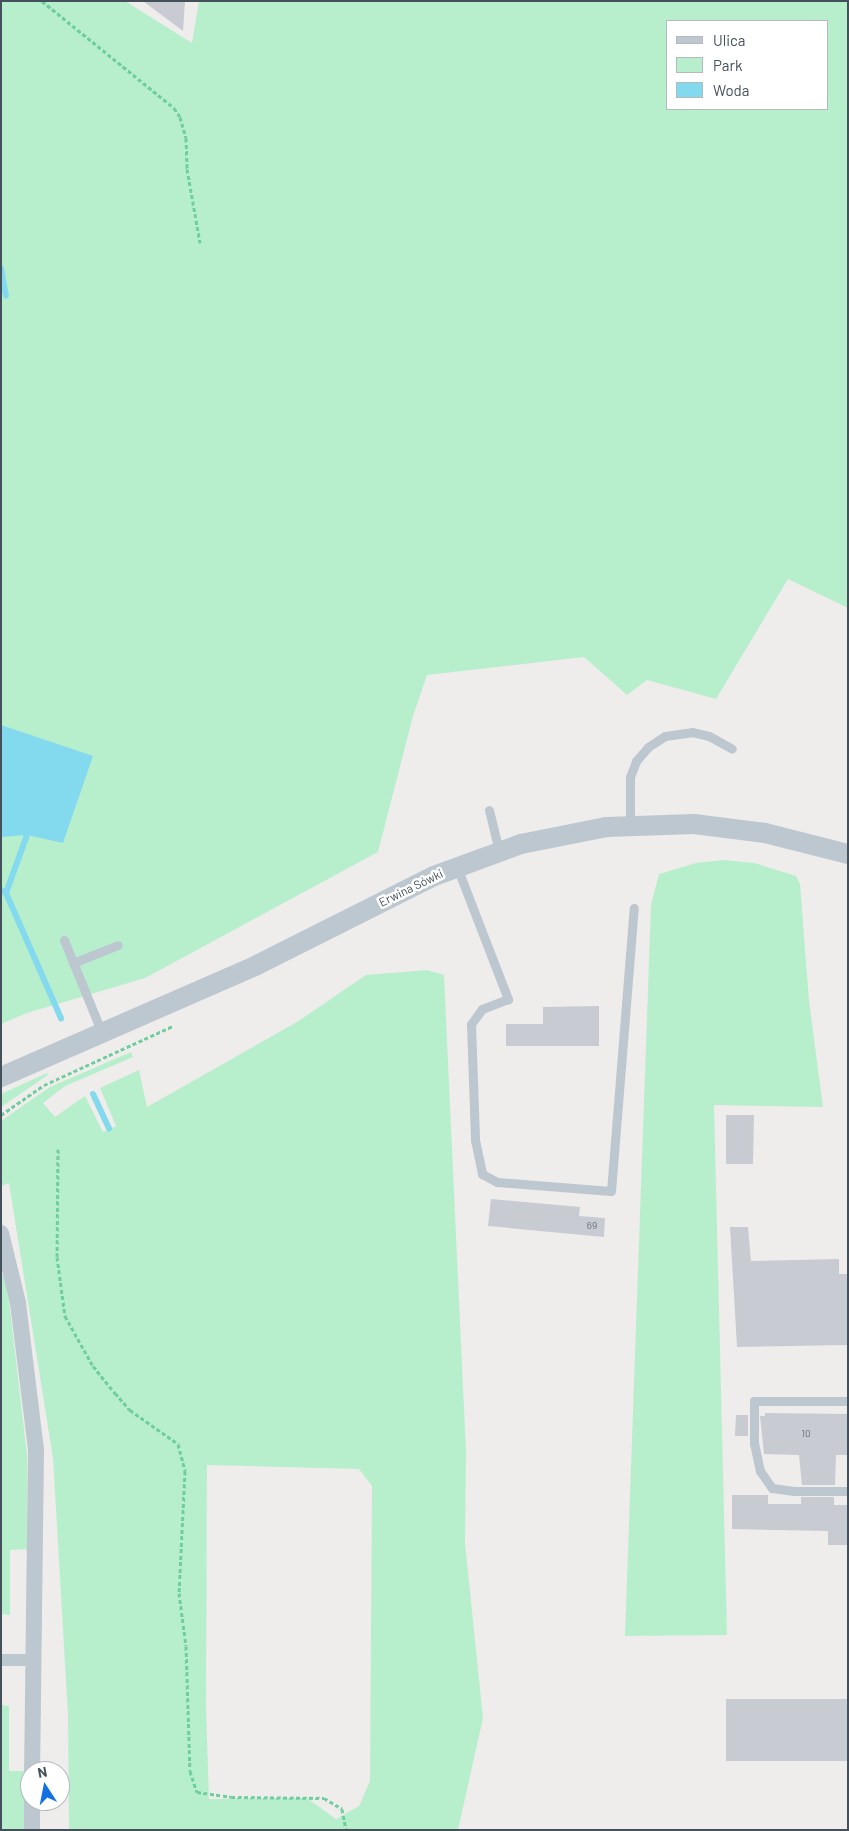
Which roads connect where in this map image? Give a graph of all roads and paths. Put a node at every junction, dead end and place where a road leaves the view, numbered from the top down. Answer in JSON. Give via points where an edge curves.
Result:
{"nodes":[{"id":1,"x":42,"y":1,"type":"edge"},
{"id":2,"x":200,"y":243,"type":"dead end"},
{"id":3,"x":732,"y":749,"type":"dead end"},
{"id":4,"x":489,"y":810,"type":"dead end"},
{"id":5,"x":630,"y":825,"type":"junction"},
{"id":6,"x":499,"y":850,"type":"junction"},
{"id":7,"x":848,"y":854,"type":"edge"},
{"id":8,"x":456,"y":866,"type":"junction"},
{"id":9,"x":634,"y":908,"type":"dead end"},
{"id":10,"x":64,"y":940,"type":"dead end"},
{"id":11,"x":118,"y":945,"type":"dead end"},
{"id":12,"x":73,"y":963,"type":"junction"},
{"id":13,"x":178,"y":1023,"type":"dead end"},
{"id":14,"x":102,"y":1034,"type":"junction"},
{"id":15,"x":1,"y":1077,"type":"edge"},
{"id":16,"x":1,"y":1115,"type":"edge"},
{"id":17,"x":58,"y":1149,"type":"dead end"},
{"id":18,"x":1,"y":1234,"type":"edge"},
{"id":19,"x":4,"y":1252,"type":"edge"},
{"id":20,"x":848,"y":1401,"type":"edge"},
{"id":21,"x":848,"y":1491,"type":"edge"},
{"id":22,"x":1,"y":1660,"type":"edge"},
{"id":23,"x":33,"y":1660,"type":"junction"},
{"id":24,"x":32,"y":1761,"type":"edge"},
{"id":25,"x":32,"y":1811,"type":"edge"},
{"id":26,"x":32,"y":1830,"type":"edge"},
{"id":27,"x":346,"y":1830,"type":"edge"}],
"edges":[{"from":1,"to":2,"type":"path","via":[[174,108],[180,117],[186,138],[187,169]]},
{"from":3,"to":5,"type":"lane","via":[[709,736],[692,732],[665,736],[648,747],[636,761],[630,777]]},
{"from":4,"to":6,"type":"lane"},
{"from":5,"to":6,"type":"street","name":"Erwina Sówki","via":[[578,831]]},
{"from":5,"to":7,"type":"street","name":"Erwina Sówki","via":[[694,824],[740,828]]},
{"from":6,"to":8,"type":"street","name":"Erwina Sówki"},
{"from":8,"to":9,"type":"lane","via":[[508,999],[482,1008],[471,1024],[476,1140],[482,1174],[497,1182],[611,1191]]},
{"from":8,"to":14,"type":"street","name":"Erwina Sówki","via":[[257,965]]},
{"from":10,"to":12,"type":"lane"},
{"from":11,"to":12,"type":"lane"},
{"from":12,"to":14,"type":"lane"},
{"from":13,"to":16,"type":"path","via":[[44,1085]]},
{"from":14,"to":15,"type":"street","name":"Erwina Sówki"},
{"from":17,"to":27,"type":"path","via":[[57,1257],[65,1316],[92,1366],[130,1410],[178,1444],[185,1471],[179,1593],[186,1646],[190,1771],[197,1792],[230,1797],[324,1798],[342,1809]]},
{"from":18,"to":19,"type":"street"},
{"from":19,"to":23,"type":"street","via":[[18,1303],[36,1450]]},
{"from":20,"to":21,"type":"lane","via":[[754,1401],[754,1443],[760,1471],[772,1488]]},
{"from":22,"to":23,"type":"street"},
{"from":23,"to":24,"type":"street"},
{"from":25,"to":26,"type":"street"}]}
